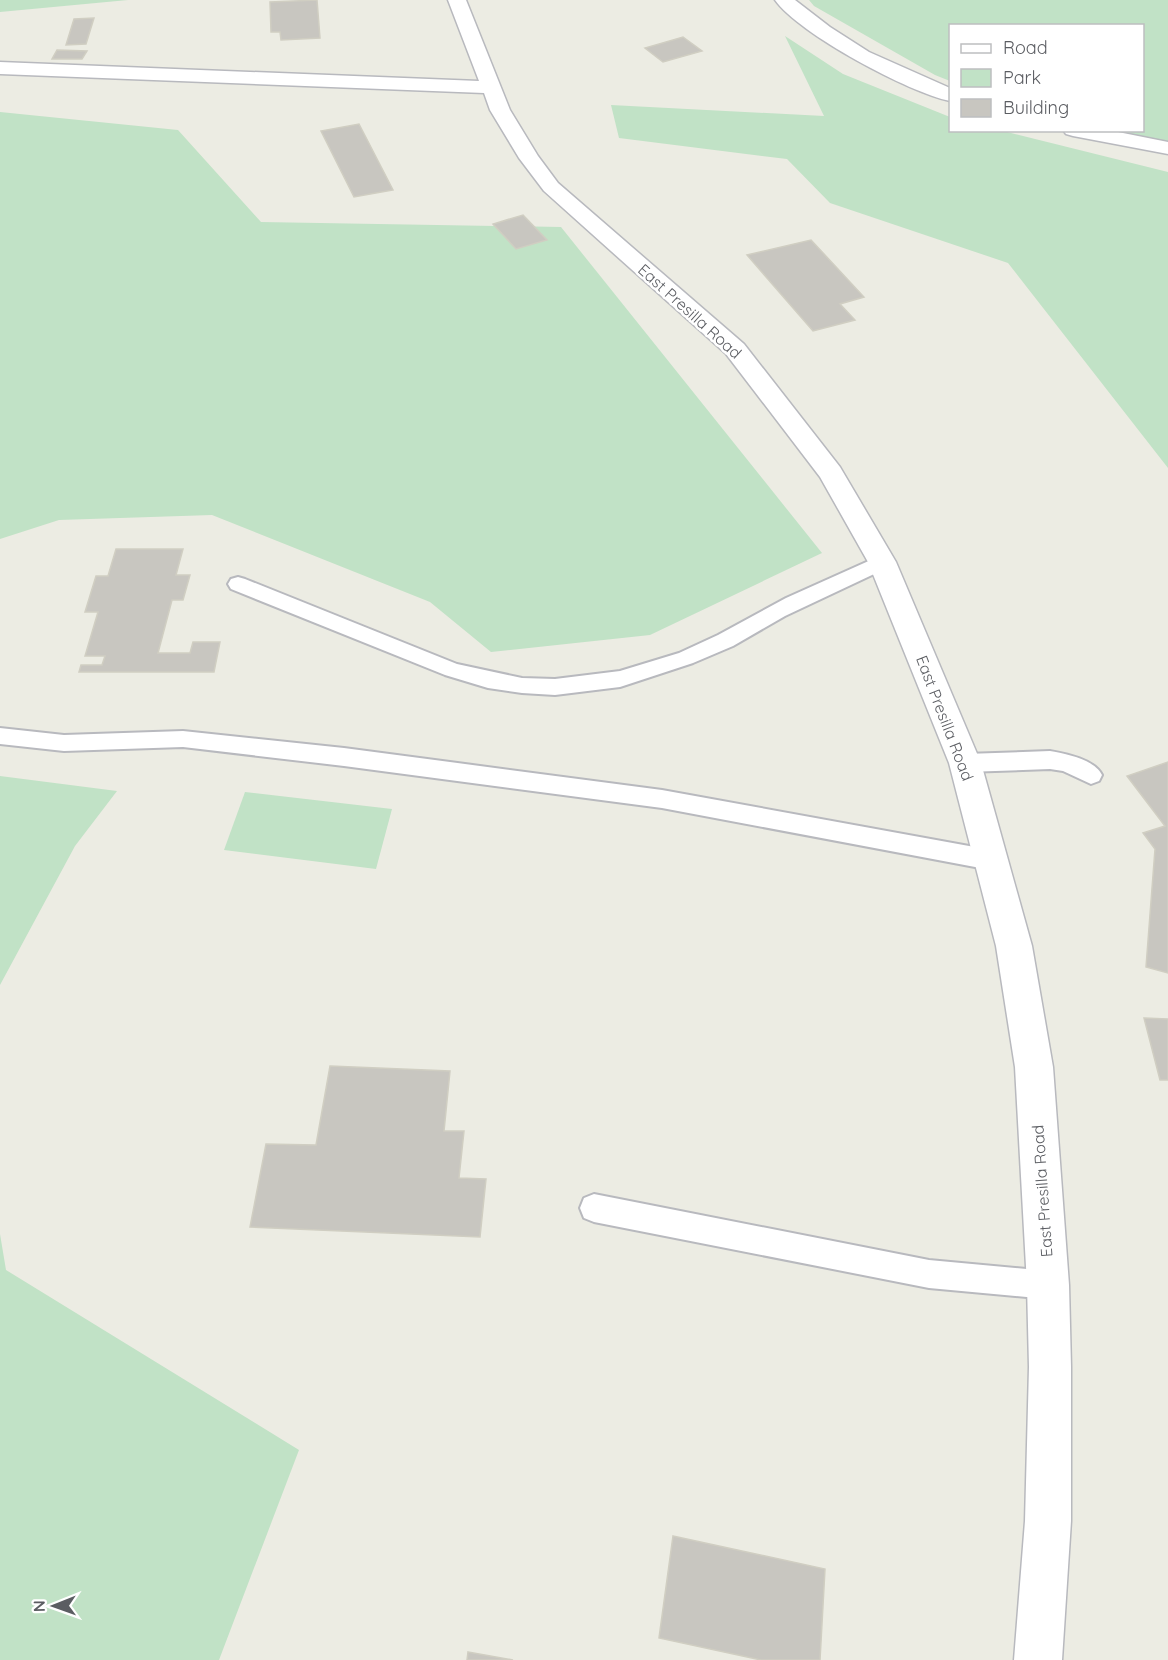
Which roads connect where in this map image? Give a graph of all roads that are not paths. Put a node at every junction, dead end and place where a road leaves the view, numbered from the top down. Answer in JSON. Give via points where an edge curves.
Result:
{"nodes":[{"id":1,"x":457,"y":0,"type":"edge"},
{"id":2,"x":784,"y":0,"type":"edge"},
{"id":3,"x":0,"y":68,"type":"edge"},
{"id":4,"x":489,"y":87,"type":"junction"},
{"id":5,"x":949,"y":94,"type":"edge"},
{"id":6,"x":1084,"y":132,"type":"edge"},
{"id":7,"x":1168,"y":148,"type":"edge"},
{"id":8,"x":882,"y":562,"type":"junction"},
{"id":9,"x":238,"y":584,"type":"dead end"},
{"id":10,"x":0,"y":736,"type":"edge"},
{"id":11,"x":965,"y":763,"type":"junction"},
{"id":12,"x":1091,"y":775,"type":"dead end"},
{"id":13,"x":991,"y":860,"type":"junction"},
{"id":14,"x":594,"y":1208,"type":"dead end"},
{"id":15,"x":1048,"y":1286,"type":"junction"},
{"id":16,"x":1038,"y":1660,"type":"edge"}],
"edges":[{"from":1,"to":4,"type":"street","name":"East Presilla Road"},
{"from":2,"to":5,"type":"street","via":[[845,47],[905,78]]},
{"from":3,"to":4,"type":"street"},
{"from":4,"to":8,"type":"street","name":"East Presilla Road","via":[[551,187],[735,349],[831,472]]},
{"from":6,"to":7,"type":"street"},
{"from":8,"to":9,"type":"lane","via":[[682,660],[601,684],[549,689],[482,680],[452,670]]},
{"from":8,"to":11,"type":"street","name":"East Presilla Road"},
{"from":10,"to":13,"type":"lane","via":[[64,743],[183,739],[345,757],[662,799]]},
{"from":11,"to":12,"type":"lane","via":[[1050,760],[1067,762]]},
{"from":11,"to":13,"type":"street","name":"East Presilla Road"},
{"from":13,"to":15,"type":"street","name":"East Presilla Road","via":[[1014,946],[1034,1067]]},
{"from":14,"to":15,"type":"lane","via":[[929,1274]]},
{"from":15,"to":16,"type":"street","name":"East Presilla Road","via":[[1048,1521]]}]}
